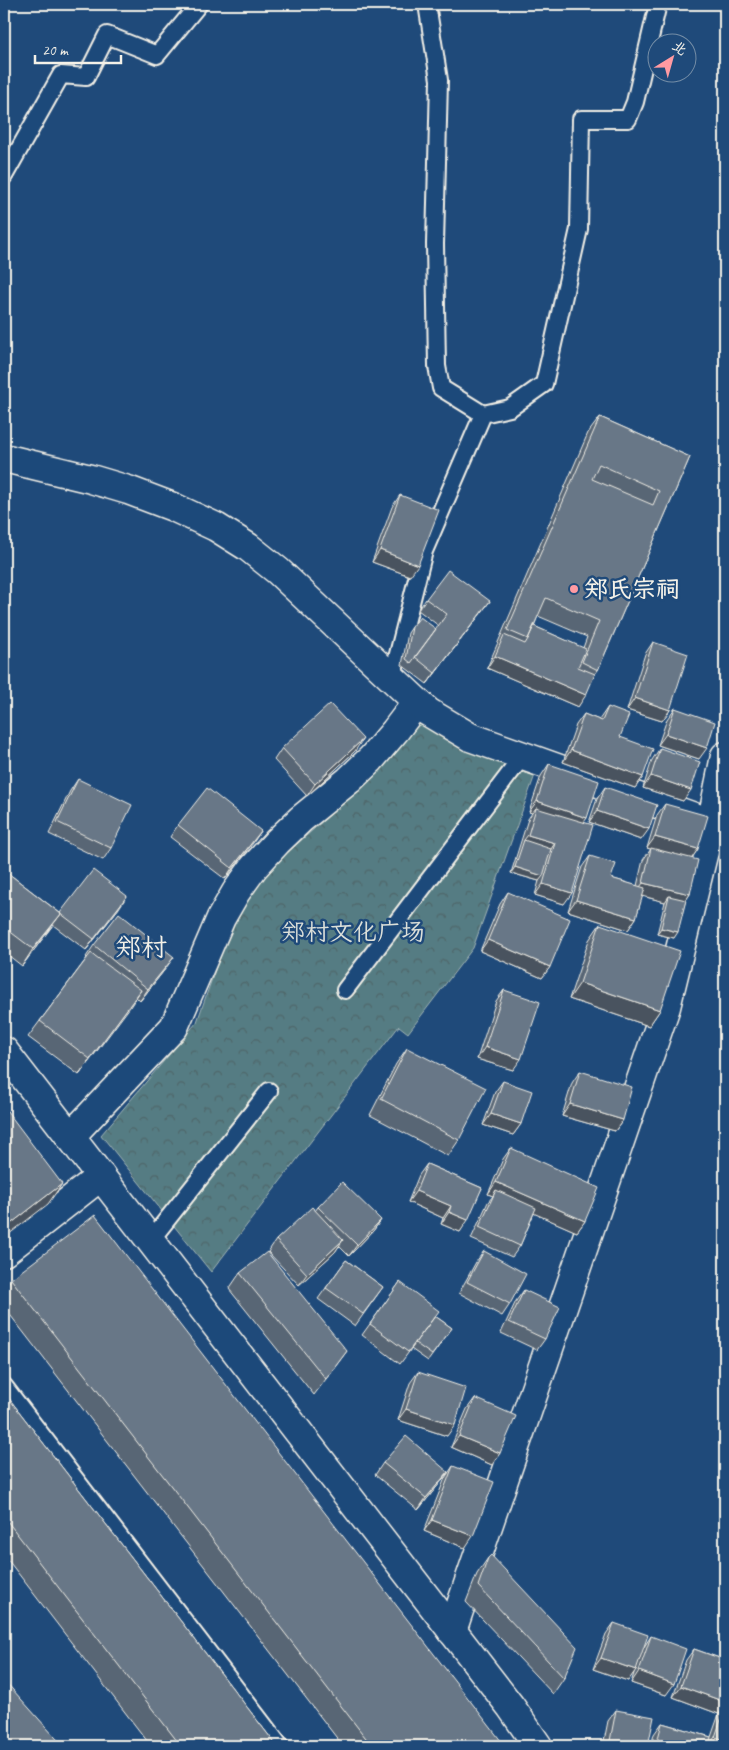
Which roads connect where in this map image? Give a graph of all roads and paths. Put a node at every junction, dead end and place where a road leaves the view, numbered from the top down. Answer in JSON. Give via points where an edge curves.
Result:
{"nodes":[{"id":1,"x":200,"y":4,"type":"edge"},
{"id":2,"x":214,"y":4,"type":"edge"},
{"id":3,"x":427,"y":4,"type":"edge"},
{"id":4,"x":658,"y":4,"type":"edge"},
{"id":5,"x":4,"y":176,"type":"edge"},
{"id":6,"x":483,"y":414,"type":"junction"},
{"id":7,"x":4,"y":458,"type":"edge"},
{"id":8,"x":392,"y":678,"type":"junction"},
{"id":9,"x":417,"y":702,"type":"junction"},
{"id":10,"x":523,"y":756,"type":"junction"},
{"id":11,"x":725,"y":756,"type":"edge"},
{"id":12,"x":718,"y":825,"type":"edge"},
{"id":13,"x":345,"y":990,"type":"dead end"},
{"id":14,"x":4,"y":1051,"type":"edge"},
{"id":15,"x":269,"y":1091,"type":"dead end"},
{"id":16,"x":70,"y":1137,"type":"junction"},
{"id":17,"x":101,"y":1176,"type":"junction"},
{"id":18,"x":150,"y":1241,"type":"junction"},
{"id":19,"x":4,"y":1252,"type":"edge"},
{"id":20,"x":4,"y":1386,"type":"edge"},
{"id":21,"x":452,"y":1631,"type":"junction"},
{"id":22,"x":280,"y":1746,"type":"edge"},
{"id":23,"x":538,"y":1746,"type":"edge"}],
"edges":[{"from":1,"to":2,"type":"lane"},
{"from":1,"to":5,"type":"lane","via":[[157,55],[108,35],[86,77],[61,75]]},
{"from":3,"to":6,"type":"lane","via":[[439,80],[435,244],[437,366],[441,388]]},
{"from":4,"to":6,"type":"lane","via":[[628,119],[581,119],[580,229],[544,384],[510,408]]},
{"from":6,"to":8,"type":"lane","via":[[424,551]]},
{"from":7,"to":8,"type":"street","via":[[128,490],[216,527],[278,571]]},
{"from":8,"to":9,"type":"street"},
{"from":9,"to":10,"type":"street","via":[[470,737]]},
{"from":9,"to":16,"type":"street","via":[[371,759],[276,842],[254,867],[221,918],[174,1027]]},
{"from":10,"to":12,"type":"street"},
{"from":10,"to":13,"type":"lane"},
{"from":11,"to":12,"type":"street"},
{"from":12,"to":21,"type":"street","via":[[666,1007]]},
{"from":14,"to":16,"type":"street"},
{"from":15,"to":18,"type":"lane"},
{"from":16,"to":17,"type":"street"},
{"from":17,"to":18,"type":"street"},
{"from":17,"to":19,"type":"street"},
{"from":18,"to":21,"type":"street"},
{"from":20,"to":22,"type":"lane"},
{"from":21,"to":23,"type":"street"}]}
